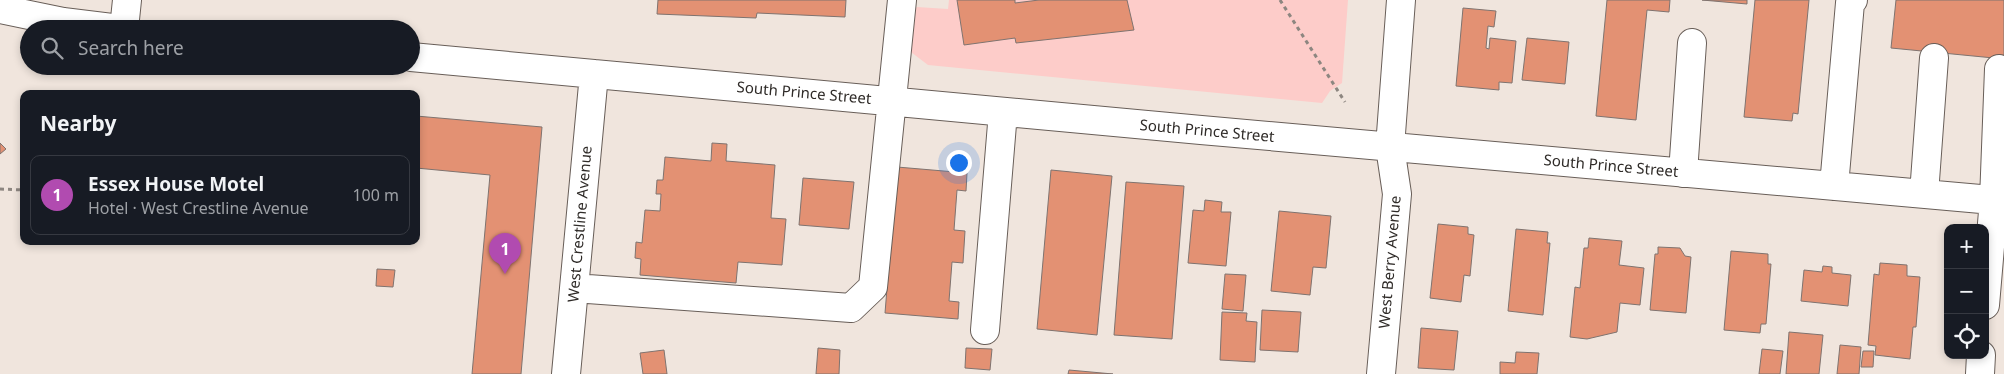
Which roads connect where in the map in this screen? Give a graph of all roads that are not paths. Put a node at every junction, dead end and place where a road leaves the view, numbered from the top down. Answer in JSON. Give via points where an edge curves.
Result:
{"nodes":[{"id":1,"x":127,"y":0,"type":"edge"},
{"id":2,"x":902,"y":0,"type":"edge"},
{"id":3,"x":1401,"y":0,"type":"edge"},
{"id":4,"x":1853,"y":0,"type":"edge"},
{"id":5,"x":0,"y":9,"type":"edge"},
{"id":6,"x":53,"y":20,"type":"edge"},
{"id":7,"x":125,"y":20,"type":"edge"},
{"id":8,"x":1692,"y":43,"type":"dead end"},
{"id":9,"x":420,"y":58,"type":"edge"},
{"id":10,"x":1934,"y":58,"type":"dead end"},
{"id":11,"x":1999,"y":69,"type":"dead end"},
{"id":12,"x":594,"y":74,"type":"junction"},
{"id":13,"x":894,"y":101,"type":"junction"},
{"id":14,"x":1003,"y":112,"type":"junction"},
{"id":15,"x":1390,"y":147,"type":"junction"},
{"id":16,"x":1683,"y":173,"type":"junction"},
{"id":17,"x":1834,"y":186,"type":"junction"},
{"id":18,"x":1924,"y":194,"type":"junction"},
{"id":19,"x":1999,"y":200,"type":"edge"},
{"id":20,"x":1989,"y":275,"type":"edge"},
{"id":21,"x":574,"y":288,"type":"junction"},
{"id":22,"x":985,"y":330,"type":"dead end"},
{"id":23,"x":1981,"y":359,"type":"edge"},
{"id":24,"x":566,"y":374,"type":"edge"},
{"id":25,"x":1381,"y":374,"type":"edge"},
{"id":26,"x":1980,"y":374,"type":"edge"}],
"edges":[{"from":1,"to":7,"type":"street"},
{"from":2,"to":13,"type":"street"},
{"from":3,"to":15,"type":"street","name":"West Berry Avenue"},
{"from":4,"to":17,"type":"street","via":[[1850,4]]},
{"from":5,"to":6,"type":"street"},
{"from":8,"to":16,"type":"street"},
{"from":9,"to":12,"type":"street","name":"South Prince Street"},
{"from":10,"to":18,"type":"street"},
{"from":11,"to":19,"type":"street"},
{"from":12,"to":13,"type":"street","name":"South Prince Street"},
{"from":12,"to":21,"type":"street","name":"West Crestline Avenue"},
{"from":13,"to":14,"type":"street","name":"South Prince Street"},
{"from":13,"to":21,"type":"street","via":[[873,287],[851,308]]},
{"from":14,"to":15,"type":"street","name":"South Prince Street"},
{"from":14,"to":22,"type":"street"},
{"from":15,"to":16,"type":"street","name":"South Prince Street"},
{"from":15,"to":25,"type":"street","name":"West Berry Avenue","via":[[1397,194]]},
{"from":16,"to":17,"type":"street","name":"South Prince Street"},
{"from":17,"to":18,"type":"street","name":"South Prince Street"},
{"from":18,"to":19,"type":"street","name":"South Prince Street"},
{"from":19,"to":20,"type":"street"},
{"from":21,"to":24,"type":"street","name":"West Crestline Avenue"},
{"from":23,"to":26,"type":"street"}]}
